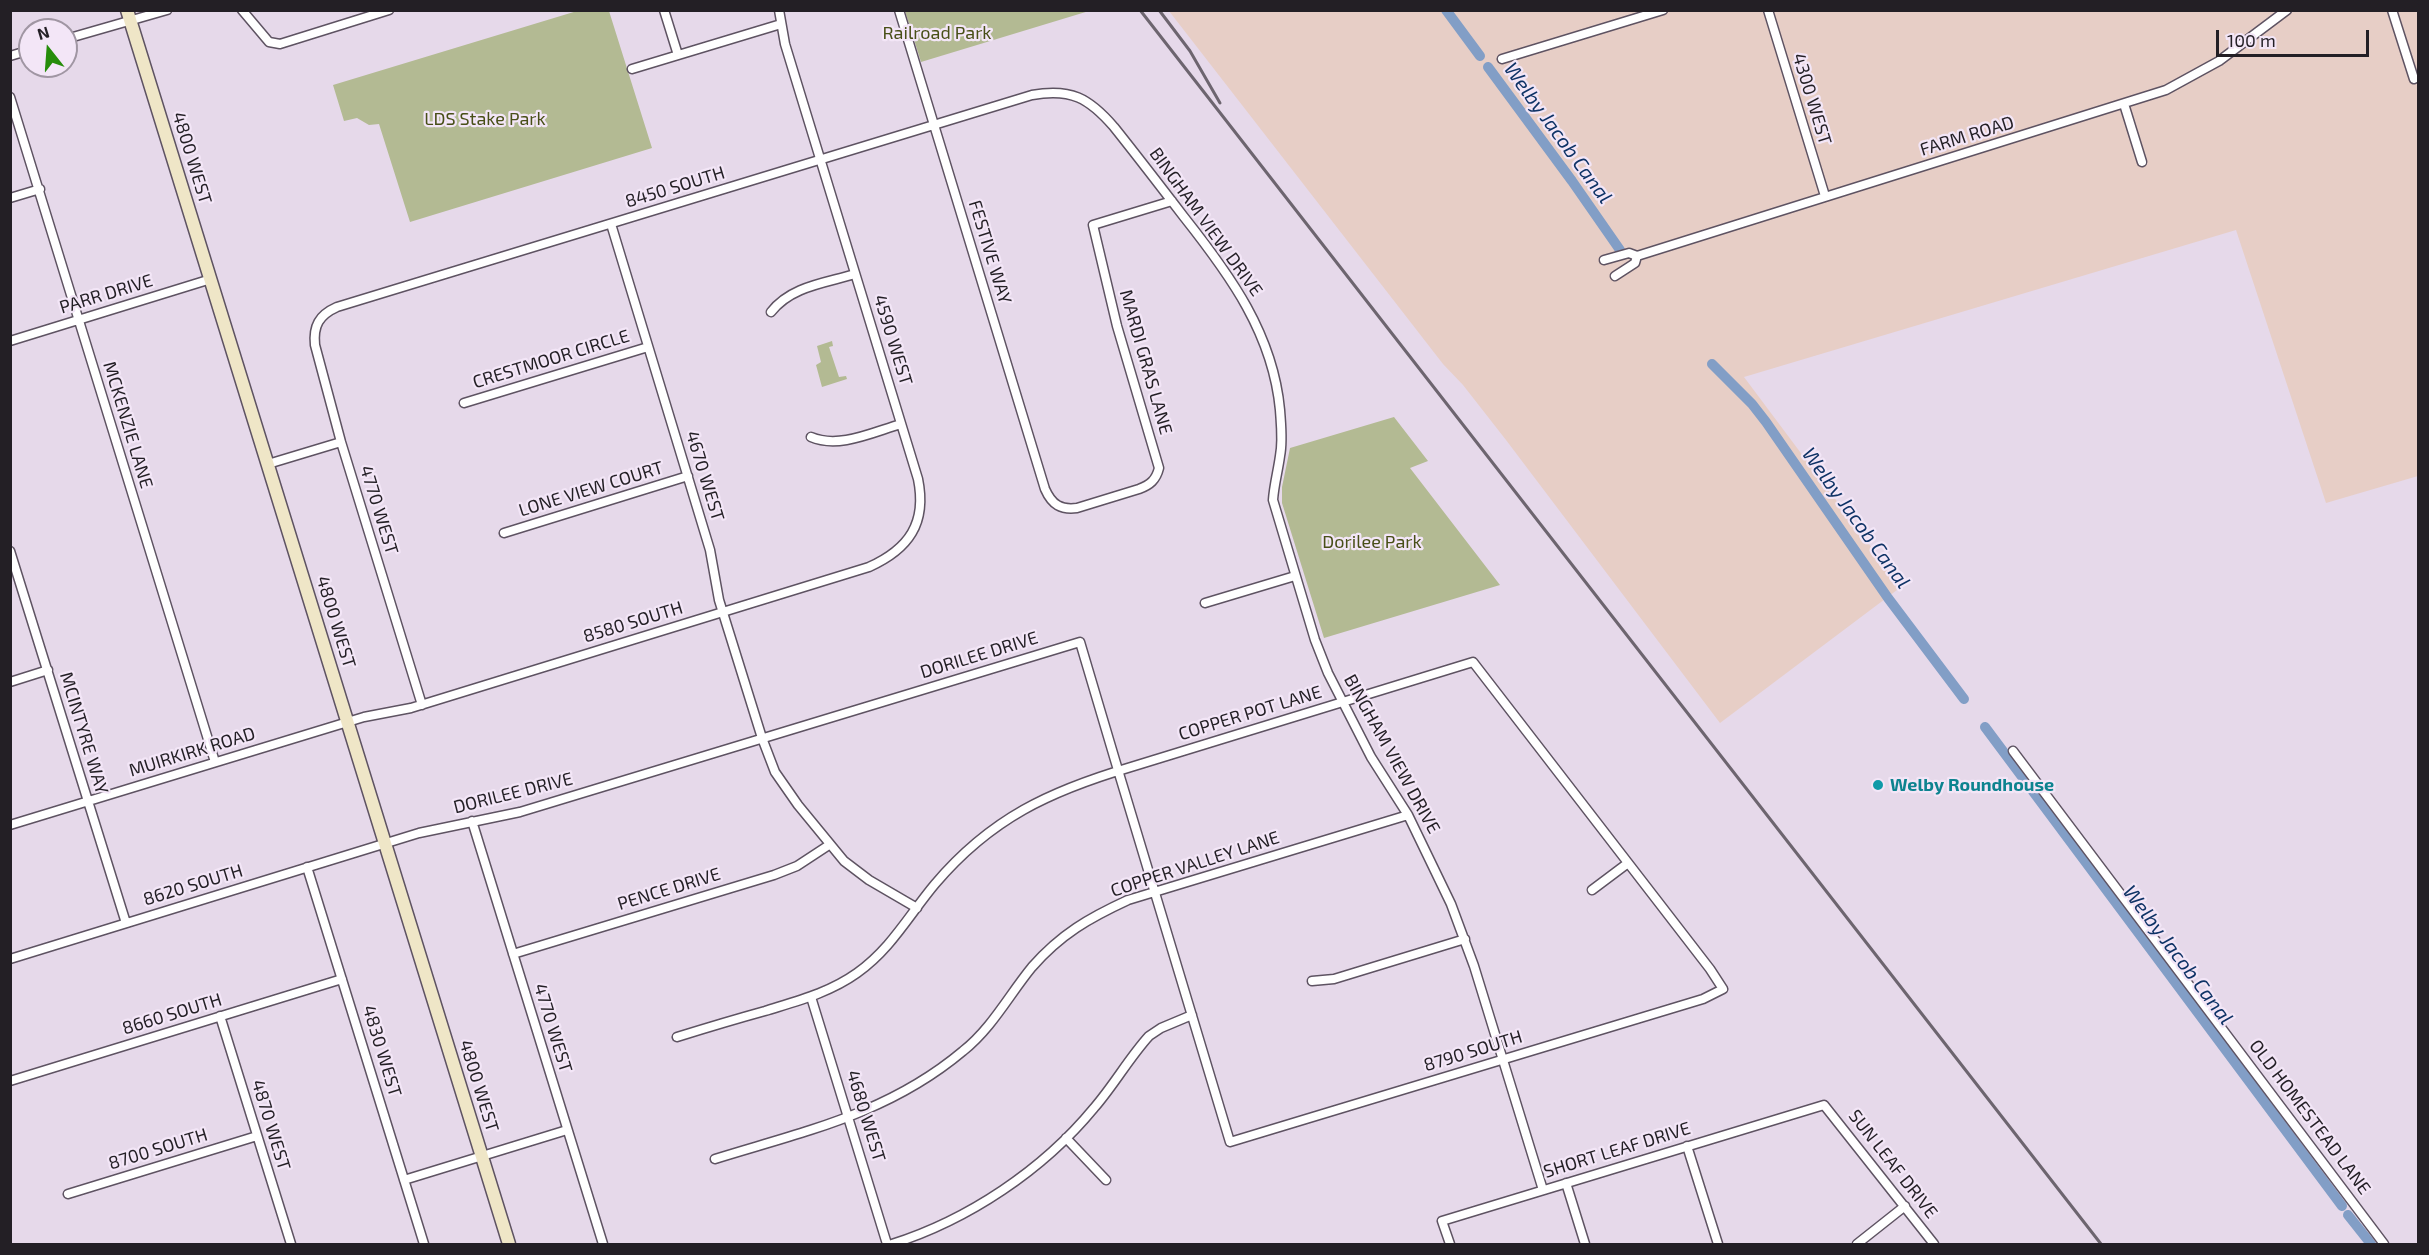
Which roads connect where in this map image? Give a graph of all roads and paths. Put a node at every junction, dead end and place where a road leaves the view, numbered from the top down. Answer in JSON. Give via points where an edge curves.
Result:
{"nodes":[{"id":1,"x":167,"y":10,"type":"edge"},
{"id":2,"x":242,"y":10,"type":"edge"},
{"id":3,"x":389,"y":10,"type":"edge"},
{"id":4,"x":664,"y":10,"type":"edge"},
{"id":5,"x":779,"y":10,"type":"edge"},
{"id":6,"x":899,"y":10,"type":"edge"},
{"id":7,"x":1663,"y":10,"type":"edge"},
{"id":8,"x":1768,"y":10,"type":"edge"},
{"id":9,"x":2287,"y":10,"type":"edge"},
{"id":10,"x":2392,"y":10,"type":"edge"},
{"id":11,"x":129,"y":16,"type":"edge"},
{"id":12,"x":781,"y":24,"type":"junction"},
{"id":13,"x":78,"y":35,"type":"edge"},
{"id":14,"x":678,"y":55,"type":"junction"},
{"id":15,"x":1502,"y":59,"type":"dead end"},
{"id":16,"x":632,"y":69,"type":"dead end"},
{"id":17,"x":2414,"y":79,"type":"dead end"},
{"id":18,"x":1049,"y":92,"type":"joint"},
{"id":19,"x":10,"y":97,"type":"edge"},
{"id":20,"x":2124,"y":104,"type":"junction"},
{"id":21,"x":934,"y":126,"type":"junction"},
{"id":22,"x":821,"y":160,"type":"junction"},
{"id":23,"x":2142,"y":162,"type":"dead end"},
{"id":24,"x":40,"y":189,"type":"junction"},
{"id":25,"x":1826,"y":196,"type":"junction"},
{"id":26,"x":10,"y":198,"type":"edge"},
{"id":27,"x":1172,"y":201,"type":"junction"},
{"id":28,"x":611,"y":224,"type":"junction"},
{"id":29,"x":1638,"y":256,"type":"junction"},
{"id":30,"x":1604,"y":260,"type":"dead end"},
{"id":31,"x":855,"y":274,"type":"junction"},
{"id":32,"x":1615,"y":276,"type":"dead end"},
{"id":33,"x":211,"y":279,"type":"junction"},
{"id":34,"x":771,"y":312,"type":"dead end"},
{"id":35,"x":78,"y":320,"type":"junction"},
{"id":36,"x":316,"y":323,"type":"joint"},
{"id":37,"x":10,"y":341,"type":"edge"},
{"id":38,"x":648,"y":347,"type":"junction"},
{"id":39,"x":464,"y":404,"type":"dead end"},
{"id":40,"x":901,"y":424,"type":"junction"},
{"id":41,"x":811,"y":437,"type":"dead end"},
{"id":42,"x":341,"y":442,"type":"junction"},
{"id":43,"x":268,"y":464,"type":"junction"},
{"id":44,"x":688,"y":476,"type":"junction"},
{"id":45,"x":1053,"y":502,"type":"joint"},
{"id":46,"x":914,"y":531,"type":"joint"},
{"id":47,"x":504,"y":533,"type":"dead end"},
{"id":48,"x":10,"y":552,"type":"edge"},
{"id":49,"x":1295,"y":576,"type":"junction"},
{"id":50,"x":1205,"y":603,"type":"dead end"},
{"id":51,"x":722,"y":612,"type":"junction"},
{"id":52,"x":48,"y":670,"type":"junction"},
{"id":53,"x":10,"y":682,"type":"edge"},
{"id":54,"x":1342,"y":703,"type":"junction"},
{"id":55,"x":422,"y":705,"type":"junction"},
{"id":56,"x":348,"y":722,"type":"junction"},
{"id":57,"x":762,"y":738,"type":"junction"},
{"id":58,"x":2013,"y":751,"type":"dead end"},
{"id":59,"x":215,"y":762,"type":"junction"},
{"id":60,"x":1118,"y":770,"type":"junction"},
{"id":61,"x":88,"y":801,"type":"junction"},
{"id":62,"x":1408,"y":815,"type":"junction"},
{"id":63,"x":472,"y":821,"type":"junction"},
{"id":64,"x":10,"y":825,"type":"edge"},
{"id":65,"x":386,"y":844,"type":"junction"},
{"id":66,"x":829,"y":845,"type":"junction"},
{"id":67,"x":1628,"y":863,"type":"junction"},
{"id":68,"x":307,"y":867,"type":"junction"},
{"id":69,"x":1592,"y":890,"type":"dead end"},
{"id":70,"x":1155,"y":892,"type":"junction"},
{"id":71,"x":917,"y":908,"type":"junction"},
{"id":72,"x":126,"y":923,"type":"junction"},
{"id":73,"x":1465,"y":939,"type":"junction"},
{"id":74,"x":513,"y":954,"type":"junction"},
{"id":75,"x":10,"y":959,"type":"edge"},
{"id":76,"x":342,"y":979,"type":"junction"},
{"id":77,"x":1312,"y":981,"type":"dead end"},
{"id":78,"x":1723,"y":989,"type":"joint"},
{"id":79,"x":811,"y":997,"type":"junction"},
{"id":80,"x":1192,"y":1015,"type":"junction"},
{"id":81,"x":220,"y":1016,"type":"junction"},
{"id":82,"x":677,"y":1037,"type":"dead end"},
{"id":83,"x":1502,"y":1060,"type":"junction"},
{"id":84,"x":10,"y":1081,"type":"edge"},
{"id":85,"x":1824,"y":1105,"type":"joint"},
{"id":86,"x":849,"y":1117,"type":"junction"},
{"id":87,"x":567,"y":1130,"type":"junction"},
{"id":88,"x":257,"y":1136,"type":"junction"},
{"id":89,"x":1066,"y":1138,"type":"junction"},
{"id":90,"x":1230,"y":1142,"type":"joint"},
{"id":91,"x":1687,"y":1146,"type":"junction"},
{"id":92,"x":482,"y":1156,"type":"junction"},
{"id":93,"x":715,"y":1159,"type":"dead end"},
{"id":94,"x":404,"y":1180,"type":"junction"},
{"id":95,"x":1106,"y":1180,"type":"dead end"},
{"id":96,"x":1566,"y":1183,"type":"junction"},
{"id":97,"x":1543,"y":1190,"type":"junction"},
{"id":98,"x":68,"y":1194,"type":"dead end"},
{"id":99,"x":1905,"y":1206,"type":"junction"},
{"id":100,"x":291,"y":1245,"type":"edge"},
{"id":101,"x":424,"y":1245,"type":"edge"},
{"id":102,"x":509,"y":1245,"type":"edge"},
{"id":103,"x":603,"y":1245,"type":"edge"},
{"id":104,"x":890,"y":1245,"type":"edge"},
{"id":105,"x":1450,"y":1245,"type":"edge"},
{"id":106,"x":1585,"y":1245,"type":"edge"},
{"id":107,"x":1718,"y":1245,"type":"edge"},
{"id":108,"x":1857,"y":1245,"type":"edge"},
{"id":109,"x":1934,"y":1245,"type":"edge"},
{"id":110,"x":2384,"y":1245,"type":"edge"}],
"edges":[{"from":1,"to":11,"type":"street"},
{"from":2,"to":3,"type":"street","via":[[269,42],[280,44]]},
{"from":4,"to":14,"type":"street"},
{"from":5,"to":12,"type":"street","name":"4590 WEST"},
{"from":6,"to":21,"type":"street","name":"FESTIVE WAY"},
{"from":7,"to":15,"type":"street"},
{"from":8,"to":25,"type":"street","name":"4300 WEST"},
{"from":9,"to":20,"type":"street","name":"FARM ROAD","via":[[2203,71],[2166,90]]},
{"from":10,"to":17,"type":"street"},
{"from":11,"to":13,"type":"street"},
{"from":11,"to":33,"type":"street","name":"4800 WEST"},
{"from":12,"to":14,"type":"street"},
{"from":12,"to":22,"type":"street","name":"4590 WEST"},
{"from":14,"to":16,"type":"street"},
{"from":18,"to":21,"type":"street","name":"8450 SOUTH"},
{"from":18,"to":27,"type":"street","name":"BINGHAM VIEW DRIVE","via":[[1080,97],[1098,109]]},
{"from":19,"to":24,"type":"street","name":"MCKENZIE LANE"},
{"from":20,"to":23,"type":"street"},
{"from":20,"to":25,"type":"street","name":"FARM ROAD"},
{"from":21,"to":22,"type":"street","name":"8450 SOUTH"},
{"from":21,"to":45,"type":"street","name":"FESTIVE WAY","via":[[1042,478]]},
{"from":22,"to":28,"type":"street","name":"8450 SOUTH"},
{"from":22,"to":31,"type":"street","name":"4590 WEST"},
{"from":24,"to":26,"type":"street"},
{"from":24,"to":35,"type":"street","name":"MCKENZIE LANE"},
{"from":25,"to":29,"type":"street","name":"FARM ROAD"},
{"from":27,"to":45,"type":"street","name":"MARDI GRAS LANE","via":[[1092,225],[1159,468],[1157,476],[1147,486],[1077,508],[1067,509]]},
{"from":27,"to":49,"type":"street","name":"BINGHAM VIEW DRIVE","via":[[1234,283],[1264,342],[1276,381],[1282,431],[1274,500]]},
{"from":28,"to":36,"type":"street","name":"8450 SOUTH","via":[[337,307]]},
{"from":28,"to":38,"type":"street","name":"4670 WEST"},
{"from":29,"to":30,"type":"street","via":[[1629,253]]},
{"from":29,"to":32,"type":"street","via":[[1635,263]]},
{"from":31,"to":34,"type":"street","via":[[791,293]]},
{"from":31,"to":40,"type":"street","name":"4590 WEST"},
{"from":33,"to":35,"type":"street","name":"PARR DRIVE"},
{"from":33,"to":43,"type":"street","name":"4800 WEST"},
{"from":35,"to":37,"type":"street","name":"PARR DRIVE"},
{"from":35,"to":59,"type":"street","name":"MCKENZIE LANE"},
{"from":36,"to":42,"type":"street","name":"4770 WEST","via":[[315,345]]},
{"from":38,"to":39,"type":"street","name":"CRESTMOOR CIRCLE"},
{"from":38,"to":44,"type":"street","name":"4670 WEST"},
{"from":40,"to":41,"type":"street","via":[[836,443]]},
{"from":40,"to":46,"type":"street","name":"4590 WEST","via":[[921,494],[921,511]]},
{"from":42,"to":43,"type":"street"},
{"from":42,"to":55,"type":"street","name":"4770 WEST"},
{"from":43,"to":56,"type":"street","name":"4800 WEST"},
{"from":44,"to":47,"type":"street","name":"LONE VIEW COURT"},
{"from":44,"to":51,"type":"street","name":"4670 WEST","via":[[710,550]]},
{"from":46,"to":51,"type":"street","name":"8580 SOUTH","via":[[898,551],[869,567]]},
{"from":48,"to":52,"type":"street","name":"MCINTYRE WAY"},
{"from":49,"to":50,"type":"street"},
{"from":49,"to":54,"type":"street","name":"BINGHAM VIEW DRIVE","via":[[1315,640]]},
{"from":51,"to":55,"type":"street","name":"8580 SOUTH"},
{"from":51,"to":57,"type":"street","name":"4670 WEST"},
{"from":52,"to":53,"type":"street"},
{"from":52,"to":61,"type":"street","name":"MCINTYRE WAY"},
{"from":54,"to":60,"type":"street","name":"COPPER POT LANE"},
{"from":54,"to":62,"type":"street","name":"BINGHAM VIEW DRIVE"},
{"from":54,"to":67,"type":"street","name":"COPPER POT LANE","via":[[1473,662]]},
{"from":55,"to":56,"type":"street","name":"8580 SOUTH"},
{"from":56,"to":59,"type":"street","name":"MUIRKIRK ROAD"},
{"from":56,"to":65,"type":"street","name":"4800 WEST"},
{"from":57,"to":60,"type":"street","name":"DORILEE DRIVE","via":[[1080,642]]},
{"from":57,"to":63,"type":"street","name":"DORILEE DRIVE","via":[[520,812]]},
{"from":57,"to":66,"type":"street","name":"4670 WEST","via":[[782,783]]},
{"from":58,"to":110,"type":"street","name":"OLD HOMESTEAD LANE"},
{"from":59,"to":61,"type":"street","name":"MUIRKIRK ROAD"},
{"from":60,"to":70,"type":"street","name":"DORILEE DRIVE"},
{"from":60,"to":71,"type":"street","name":"COPPER POT LANE","via":[[1056,792],[1005,821],[963,854]]},
{"from":61,"to":64,"type":"street","name":"MUIRKIRK ROAD"},
{"from":61,"to":72,"type":"street","name":"MCINTYRE WAY"},
{"from":62,"to":70,"type":"street","name":"COPPER VALLEY LANE"},
{"from":62,"to":73,"type":"street","name":"BINGHAM VIEW DRIVE","via":[[1435,866]]},
{"from":63,"to":65,"type":"street","name":"DORILEE DRIVE","via":[[419,832]]},
{"from":63,"to":74,"type":"street","name":"4770 WEST"},
{"from":65,"to":68,"type":"street","name":"8620 SOUTH"},
{"from":65,"to":92,"type":"street","name":"4800 WEST"},
{"from":66,"to":71,"type":"street","name":"4670 WEST","via":[[857,872]]},
{"from":66,"to":74,"type":"street","name":"PENCE DRIVE","via":[[797,866],[774,875]]},
{"from":67,"to":69,"type":"street"},
{"from":67,"to":78,"type":"street","name":"COPPER POT LANE"},
{"from":68,"to":72,"type":"street","name":"8620 SOUTH"},
{"from":68,"to":76,"type":"street","name":"4830 WEST"},
{"from":70,"to":80,"type":"street","name":"DORILEE DRIVE"},
{"from":70,"to":86,"type":"street","name":"COPPER VALLEY LANE","via":[[1091,917],[1059,940],[965,1050],[898,1096]]},
{"from":71,"to":79,"type":"street","name":"COPPER POT LANE","via":[[871,962]]},
{"from":72,"to":75,"type":"street","name":"8620 SOUTH"},
{"from":73,"to":77,"type":"street","via":[[1334,979]]},
{"from":73,"to":83,"type":"street","name":"BINGHAM VIEW DRIVE"},
{"from":74,"to":87,"type":"street","name":"4770 WEST"},
{"from":76,"to":81,"type":"street","name":"8660 SOUTH"},
{"from":76,"to":94,"type":"street","name":"4830 WEST"},
{"from":78,"to":83,"type":"street","name":"8790 SOUTH","via":[[1703,999]]},
{"from":79,"to":82,"type":"street","name":"COPPER POT LANE"},
{"from":79,"to":86,"type":"street","name":"4680 WEST"},
{"from":80,"to":89,"type":"street","via":[[1149,1036]]},
{"from":80,"to":90,"type":"street","name":"DORILEE DRIVE"},
{"from":81,"to":84,"type":"street","name":"8660 SOUTH"},
{"from":81,"to":88,"type":"street","name":"4870 WEST"},
{"from":83,"to":90,"type":"street","name":"8790 SOUTH"},
{"from":83,"to":97,"type":"street","name":"BINGHAM VIEW DRIVE"},
{"from":85,"to":91,"type":"street","name":"SHORT LEAF DRIVE"},
{"from":85,"to":99,"type":"street","name":"SUN LEAF DRIVE"},
{"from":86,"to":93,"type":"street","name":"COPPER VALLEY LANE"},
{"from":86,"to":104,"type":"street","name":"4680 WEST"},
{"from":87,"to":92,"type":"street"},
{"from":87,"to":103,"type":"street","name":"4770 WEST"},
{"from":88,"to":98,"type":"street","name":"8700 SOUTH"},
{"from":88,"to":100,"type":"street","name":"4870 WEST"},
{"from":89,"to":95,"type":"street"},
{"from":89,"to":104,"type":"street","via":[[988,1199],[932,1229]]},
{"from":91,"to":96,"type":"street","name":"SHORT LEAF DRIVE"},
{"from":91,"to":107,"type":"street"},
{"from":92,"to":94,"type":"street"},
{"from":92,"to":102,"type":"street","name":"4800 WEST"},
{"from":94,"to":101,"type":"street","name":"4830 WEST"},
{"from":96,"to":97,"type":"street","name":"SHORT LEAF DRIVE"},
{"from":96,"to":106,"type":"street"},
{"from":97,"to":105,"type":"street","name":"SHORT LEAF DRIVE","via":[[1442,1221]]},
{"from":99,"to":108,"type":"street"},
{"from":99,"to":109,"type":"street","name":"SUN LEAF DRIVE"}]}
